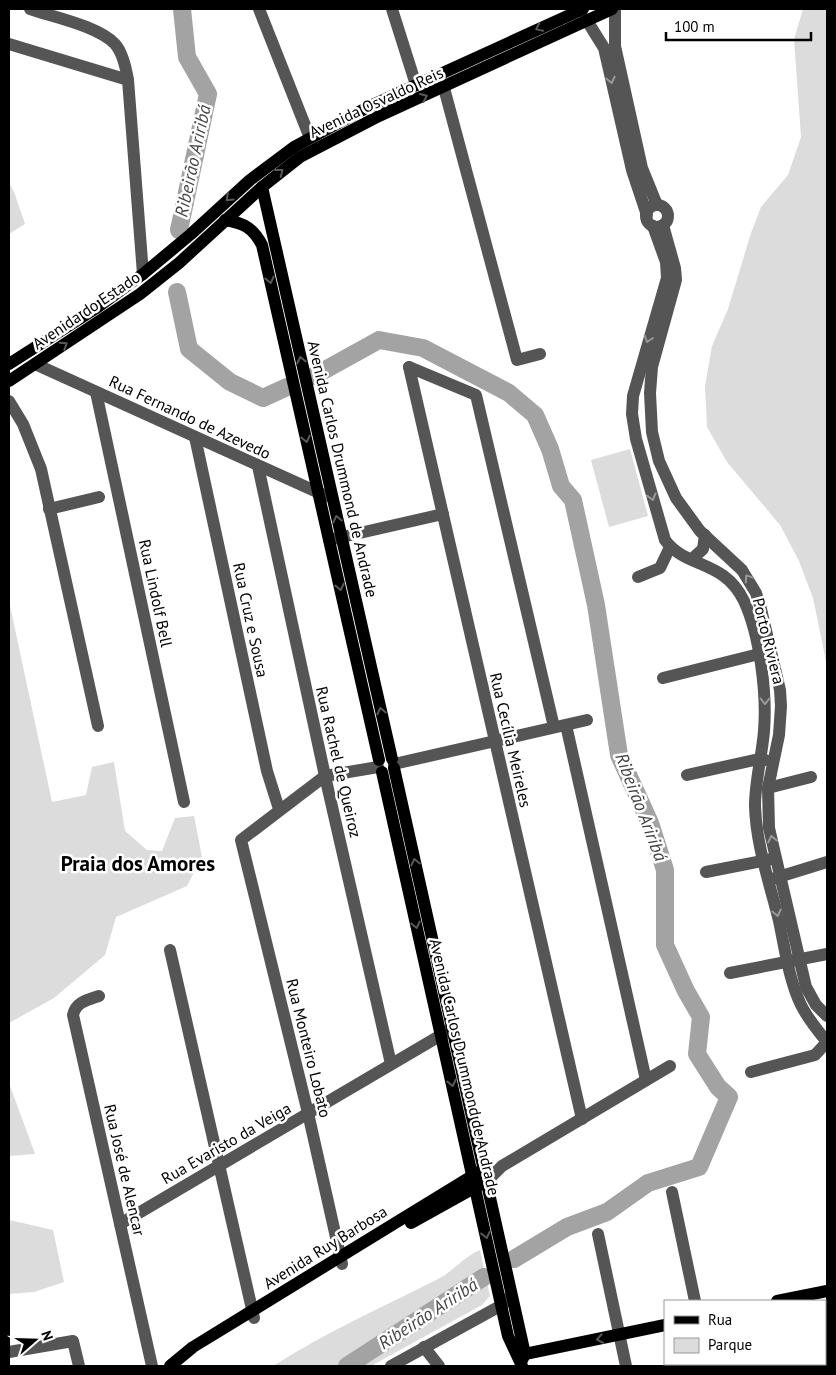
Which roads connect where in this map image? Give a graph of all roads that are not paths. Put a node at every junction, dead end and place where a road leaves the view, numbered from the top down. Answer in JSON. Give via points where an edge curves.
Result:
{"nodes":[{"id":1,"x":30,"y":9,"type":"edge"},
{"id":2,"x":259,"y":9,"type":"edge"},
{"id":3,"x":392,"y":9,"type":"edge"},
{"id":4,"x":614,"y":9,"type":"edge"},
{"id":5,"x":585,"y":14,"type":"edge"},
{"id":6,"x":9,"y":44,"type":"edge"},
{"id":7,"x":609,"y":47,"type":"junction"},
{"id":8,"x":128,"y":80,"type":"junction"},
{"id":9,"x":416,"y":85,"type":"junction"},
{"id":10,"x":444,"y":88,"type":"junction"},
{"id":11,"x":310,"y":138,"type":"junction"},
{"id":12,"x":633,"y":151,"type":"junction"},
{"id":13,"x":262,"y":187,"type":"junction"},
{"id":14,"x":657,"y":205,"type":"junction"},
{"id":15,"x":225,"y":220,"type":"junction"},
{"id":16,"x":654,"y":222,"type":"junction"},
{"id":17,"x":275,"y":242,"type":"junction"},
{"id":18,"x":262,"y":245,"type":"junction"},
{"id":19,"x":173,"y":249,"type":"joint"},
{"id":20,"x":179,"y":263,"type":"joint"},
{"id":21,"x":143,"y":274,"type":"junction"},
{"id":22,"x":294,"y":328,"type":"junction"},
{"id":23,"x":281,"y":330,"type":"junction"},
{"id":24,"x":540,"y":354,"type":"dead end"},
{"id":25,"x":9,"y":364,"type":"edge"},
{"id":26,"x":35,"y":364,"type":"junction"},
{"id":27,"x":9,"y":381,"type":"edge"},
{"id":28,"x":634,"y":389,"type":"junction"},
{"id":29,"x":96,"y":392,"type":"junction"},
{"id":30,"x":650,"y":394,"type":"junction"},
{"id":31,"x":9,"y":401,"type":"edge"},
{"id":32,"x":650,"y":413,"type":"junction"},
{"id":33,"x":632,"y":414,"type":"junction"},
{"id":34,"x":194,"y":437,"type":"junction"},
{"id":35,"x":258,"y":466,"type":"junction"},
{"id":36,"x":318,"y":493,"type":"junction"},
{"id":37,"x":100,"y":497,"type":"dead end"},
{"id":38,"x":332,"y":497,"type":"junction"},
{"id":39,"x":49,"y":509,"type":"junction"},
{"id":40,"x":442,"y":514,"type":"junction"},
{"id":41,"x":705,"y":535,"type":"junction"},
{"id":42,"x":335,"y":538,"type":"junction"},
{"id":43,"x":670,"y":547,"type":"junction"},
{"id":44,"x":692,"y":559,"type":"junction"},
{"id":45,"x":638,"y":577,"type":"dead end"},
{"id":46,"x":759,"y":654,"type":"junction"},
{"id":47,"x":663,"y":678,"type":"dead end"},
{"id":48,"x":587,"y":720,"type":"dead end"},
{"id":49,"x":98,"y":726,"type":"dead end"},
{"id":50,"x":560,"y":726,"type":"junction"},
{"id":51,"x":495,"y":741,"type":"junction"},
{"id":52,"x":759,"y":759,"type":"junction"},
{"id":53,"x":774,"y":761,"type":"junction"},
{"id":54,"x":387,"y":765,"type":"junction"},
{"id":55,"x":687,"y":775,"type":"dead end"},
{"id":56,"x":325,"y":776,"type":"junction"},
{"id":57,"x":811,"y":778,"type":"dead end"},
{"id":58,"x":768,"y":788,"type":"junction"},
{"id":59,"x":184,"y":802,"type":"dead end"},
{"id":60,"x":279,"y":809,"type":"junction"},
{"id":61,"x":770,"y":860,"type":"junction"},
{"id":62,"x":827,"y":862,"type":"edge"},
{"id":63,"x":706,"y":872,"type":"dead end"},
{"id":64,"x":775,"y":878,"type":"junction"},
{"id":65,"x":170,"y":950,"type":"dead end"},
{"id":66,"x":827,"y":954,"type":"edge"},
{"id":67,"x":794,"y":960,"type":"junction"},
{"id":68,"x":730,"y":973,"type":"dead end"},
{"id":69,"x":99,"y":996,"type":"dead end"},
{"id":70,"x":827,"y":1016,"type":"edge"},
{"id":71,"x":827,"y":1027,"type":"edge"},
{"id":72,"x":447,"y":1032,"type":"junction"},
{"id":73,"x":827,"y":1042,"type":"edge"},
{"id":74,"x":392,"y":1064,"type":"junction"},
{"id":75,"x":670,"y":1066,"type":"dead end"},
{"id":76,"x":751,"y":1072,"type":"dead end"},
{"id":77,"x":646,"y":1080,"type":"junction"},
{"id":78,"x":308,"y":1113,"type":"junction"},
{"id":79,"x":582,"y":1119,"type":"junction"},
{"id":80,"x":219,"y":1166,"type":"junction"},
{"id":81,"x":480,"y":1178,"type":"junction"},
{"id":82,"x":672,"y":1192,"type":"dead end"},
{"id":83,"x":120,"y":1224,"type":"junction"},
{"id":84,"x":598,"y":1234,"type":"dead end"},
{"id":85,"x":341,"y":1260,"type":"junction"},
{"id":86,"x":510,"y":1285,"type":"junction"},
{"id":87,"x":827,"y":1290,"type":"edge"},
{"id":88,"x":695,"y":1300,"type":"edge"},
{"id":89,"x":782,"y":1300,"type":"edge"},
{"id":90,"x":502,"y":1304,"type":"junction"},
{"id":91,"x":253,"y":1314,"type":"junction"},
{"id":92,"x":664,"y":1325,"type":"edge"},
{"id":93,"x":619,"y":1335,"type":"junction"},
{"id":94,"x":424,"y":1347,"type":"junction"},
{"id":95,"x":9,"y":1352,"type":"edge"},
{"id":96,"x":523,"y":1361,"type":"edge"},
{"id":97,"x":79,"y":1366,"type":"edge"},
{"id":98,"x":152,"y":1366,"type":"edge"},
{"id":99,"x":170,"y":1366,"type":"edge"},
{"id":100,"x":182,"y":1366,"type":"edge"},
{"id":101,"x":391,"y":1366,"type":"edge"},
{"id":102,"x":439,"y":1366,"type":"edge"},
{"id":103,"x":626,"y":1366,"type":"edge"}],
"edges":[{"from":1,"to":8,"type":"street","via":[[94,31],[110,40],[122,56]]},
{"from":2,"to":11,"type":"street"},
{"from":3,"to":9,"type":"street"},
{"from":4,"to":5,"type":"main road","name":"Avenida Osvaldo Reis"},
{"from":4,"to":7,"type":"street","name":"Porto Riviera"},
{"from":5,"to":7,"type":"street","name":"Porto Riviera"},
{"from":5,"to":9,"type":"main road","name":"Avenida Osvaldo Reis","one_way":true},
{"from":5,"to":10,"type":"main road","name":"Avenida Osvaldo Reis"},
{"from":6,"to":8,"type":"street"},
{"from":7,"to":12,"type":"street","name":"Porto Riviera"},
{"from":8,"to":21,"type":"street"},
{"from":9,"to":11,"type":"main road","name":"Avenida Osvaldo Reis"},
{"from":13,"to":10,"type":"main road","name":"Avenida Osvaldo Reis","one_way":true,"via":[[332,139]]},
{"from":10,"to":24,"type":"street","via":[[517,360]]},
{"from":11,"to":19,"type":"main road","name":"Avenida Osvaldo Reis","one_way":true,"via":[[250,180]]},
{"from":12,"to":14,"type":"street","name":"Porto Riviera"},
{"from":12,"to":16,"type":"street","name":"Porto Riviera"},
{"from":13,"to":15,"type":"main road","name":"Avenida Osvaldo Reis"},
{"from":13,"to":17,"type":"main road","name":"Avenida Carlos Drummond de Andrade"},
{"from":14,"to":16,"type":"street","via":[[649,209]]},
{"from":14,"to":16,"type":"street","name":"Porto Riviera","via":[[668,214],[667,220]]},
{"from":15,"to":18,"type":"main road","name":"Avenida Carlos Drummond de Andrade","via":[[248,226]]},
{"from":15,"to":20,"type":"main road","name":"Avenida Osvaldo Reis"},
{"from":16,"to":28,"type":"street","name":"Porto Riviera","one_way":true,"via":[[666,262],[666,278]]},
{"from":16,"to":30,"type":"street","name":"Porto Riviera","via":[[675,268],[675,289],[652,367]]},
{"from":17,"to":18,"type":"main road"},
{"from":17,"to":22,"type":"main road","name":"Avenida Carlos Drummond de Andrade"},
{"from":18,"to":23,"type":"main road","name":"Avenida Carlos Drummond de Andrade","one_way":true},
{"from":19,"to":21,"type":"main road","name":"Avenida do Estado"},
{"from":26,"to":20,"type":"main road","name":"Avenida do Estado","one_way":true,"via":[[121,307]]},
{"from":21,"to":25,"type":"main road","name":"Avenida do Estado"},
{"from":22,"to":23,"type":"main road"},
{"from":38,"to":22,"type":"main road","name":"Avenida Carlos Drummond de Andrade","one_way":true},
{"from":23,"to":36,"type":"main road","name":"Avenida Carlos Drummond de Andrade","one_way":true},
{"from":26,"to":27,"type":"main road","name":"Avenida do Estado"},
{"from":26,"to":29,"type":"street","name":"Rua Fernando de Azevedo"},
{"from":28,"to":30,"type":"street","via":[[642,395]]},
{"from":28,"to":33,"type":"street","name":"Porto Riviera"},
{"from":29,"to":34,"type":"street","name":"Rua Fernando de Azevedo"},
{"from":29,"to":59,"type":"street","name":"Rua Lindolf Bell"},
{"from":30,"to":32,"type":"street","name":"Porto Riviera"},
{"from":31,"to":39,"type":"street","via":[[33,445]]},
{"from":32,"to":33,"type":"street"},
{"from":32,"to":41,"type":"street","name":"Porto Riviera","via":[[655,447],[669,487],[683,510]]},
{"from":33,"to":43,"type":"street","name":"Porto Riviera","one_way":true,"via":[[662,535]]},
{"from":34,"to":35,"type":"street","name":"Rua Fernando de Azevedo"},
{"from":34,"to":60,"type":"street","name":"Rua Cruz e Sousa","via":[[267,771]]},
{"from":35,"to":36,"type":"street","name":"Rua Fernando de Azevedo"},
{"from":35,"to":56,"type":"street","name":"Rua Rachel de Queiroz"},
{"from":36,"to":38,"type":"street","name":"Rua Fernando de Azevedo"},
{"from":36,"to":42,"type":"main road","name":"Avenida Carlos Drummond de Andrade"},
{"from":37,"to":39,"type":"street"},
{"from":42,"to":38,"type":"main road","name":"Avenida Carlos Drummond de Andrade","one_way":true},
{"from":39,"to":49,"type":"street"},
{"from":40,"to":42,"type":"street"},
{"from":40,"to":50,"type":"street","name":"Rua Cecília Meireles","via":[[409,367],[476,395]]},
{"from":40,"to":51,"type":"street","name":"Rua Cecília Meireles"},
{"from":41,"to":44,"type":"street","via":[[702,549]]},
{"from":53,"to":41,"type":"street","name":"Porto Riviera","one_way":true,"via":[[780,721],[780,690],[759,601],[742,570]]},
{"from":42,"to":54,"type":"main road","name":"Avenida Carlos Drummond de Andrade"},
{"from":43,"to":44,"type":"street","name":"Porto Riviera"},
{"from":43,"to":45,"type":"street","via":[[660,568]]},
{"from":44,"to":46,"type":"street","name":"Porto Riviera","via":[[720,572],[739,592],[748,610]]},
{"from":46,"to":47,"type":"street"},
{"from":46,"to":52,"type":"street","name":"Porto Riviera","one_way":true,"via":[[766,695]]},
{"from":48,"to":50,"type":"street"},
{"from":50,"to":51,"type":"street"},
{"from":50,"to":77,"type":"street"},
{"from":51,"to":54,"type":"street"},
{"from":51,"to":79,"type":"street","name":"Rua Cecília Meireles"},
{"from":52,"to":53,"type":"street"},
{"from":52,"to":55,"type":"street"},
{"from":52,"to":61,"type":"street","name":"Porto Riviera","via":[[755,808]]},
{"from":53,"to":58,"type":"street","name":"Porto Riviera"},
{"from":54,"to":56,"type":"street"},
{"from":54,"to":72,"type":"main road","name":"Avenida Carlos Drummond de Andrade"},
{"from":56,"to":60,"type":"street"},
{"from":56,"to":74,"type":"street","name":"Rua Rachel de Queiroz"},
{"from":57,"to":58,"type":"street"},
{"from":61,"to":58,"type":"street","name":"Porto Riviera","one_way":true},
{"from":60,"to":78,"type":"street","name":"Rua Monteiro Lobato","via":[[241,840]]},
{"from":61,"to":63,"type":"street"},
{"from":61,"to":64,"type":"street","name":"Porto Riviera"},
{"from":62,"to":64,"type":"street"},
{"from":64,"to":67,"type":"street","name":"Porto Riviera"},
{"from":65,"to":80,"type":"street"},
{"from":66,"to":67,"type":"street"},
{"from":67,"to":68,"type":"street"},
{"from":67,"to":70,"type":"street","name":"Porto Riviera","via":[[810,997]]},
{"from":67,"to":73,"type":"street","name":"Porto Riviera","via":[[801,1005]]},
{"from":69,"to":83,"type":"street","name":"Rua José de Alencar","via":[[80,1003],[74,1008],[73,1015]]},
{"from":71,"to":73,"type":"street","via":[[824,1032]]},
{"from":72,"to":74,"type":"street","name":"Rua Evaristo da Veiga"},
{"from":72,"to":81,"type":"main road","name":"Avenida Carlos Drummond de Andrade"},
{"from":73,"to":76,"type":"street","via":[[815,1054]]},
{"from":74,"to":78,"type":"street","name":"Rua Evaristo da Veiga"},
{"from":75,"to":77,"type":"street","name":"Avenida Ruy Barbosa"},
{"from":77,"to":79,"type":"street","name":"Avenida Ruy Barbosa"},
{"from":78,"to":80,"type":"street","name":"Rua Evaristo da Veiga"},
{"from":78,"to":85,"type":"street","name":"Rua Monteiro Lobato"},
{"from":79,"to":81,"type":"street","name":"Avenida Ruy Barbosa"},
{"from":80,"to":83,"type":"street","name":"Rua Evaristo da Veiga"},
{"from":80,"to":91,"type":"street"},
{"from":81,"to":85,"type":"main road","name":"Avenida Ruy Barbosa"},
{"from":81,"to":86,"type":"main road","name":"Avenida Carlos Drummond de Andrade"},
{"from":81,"to":90,"type":"main road","name":"Avenida Carlos Drummond de Andrade","one_way":true},
{"from":82,"to":88,"type":"street"},
{"from":83,"to":98,"type":"street","name":"Rua José de Alencar"},
{"from":84,"to":93,"type":"street"},
{"from":85,"to":91,"type":"main road","name":"Avenida Ruy Barbosa"},
{"from":86,"to":90,"type":"street","via":[[508,1298]]},
{"from":86,"to":96,"type":"main road","name":"Avenida Carlos Drummond de Andrade"},
{"from":87,"to":89,"type":"main road"},
{"from":90,"to":94,"type":"street"},
{"from":90,"to":96,"type":"main road","name":"Avenida Carlos Drummond de Andrade","via":[[508,1336]]},
{"from":91,"to":99,"type":"main road","name":"Avenida Ruy Barbosa","via":[[182,1355]]},
{"from":91,"to":100,"type":"main road","name":"Avenida Ruy Barbosa"},
{"from":92,"to":93,"type":"main road"},
{"from":93,"to":96,"type":"main road","one_way":true},
{"from":93,"to":103,"type":"street"},
{"from":94,"to":101,"type":"street"},
{"from":94,"to":102,"type":"street"},
{"from":95,"to":97,"type":"street","via":[[72,1341]]}]}
